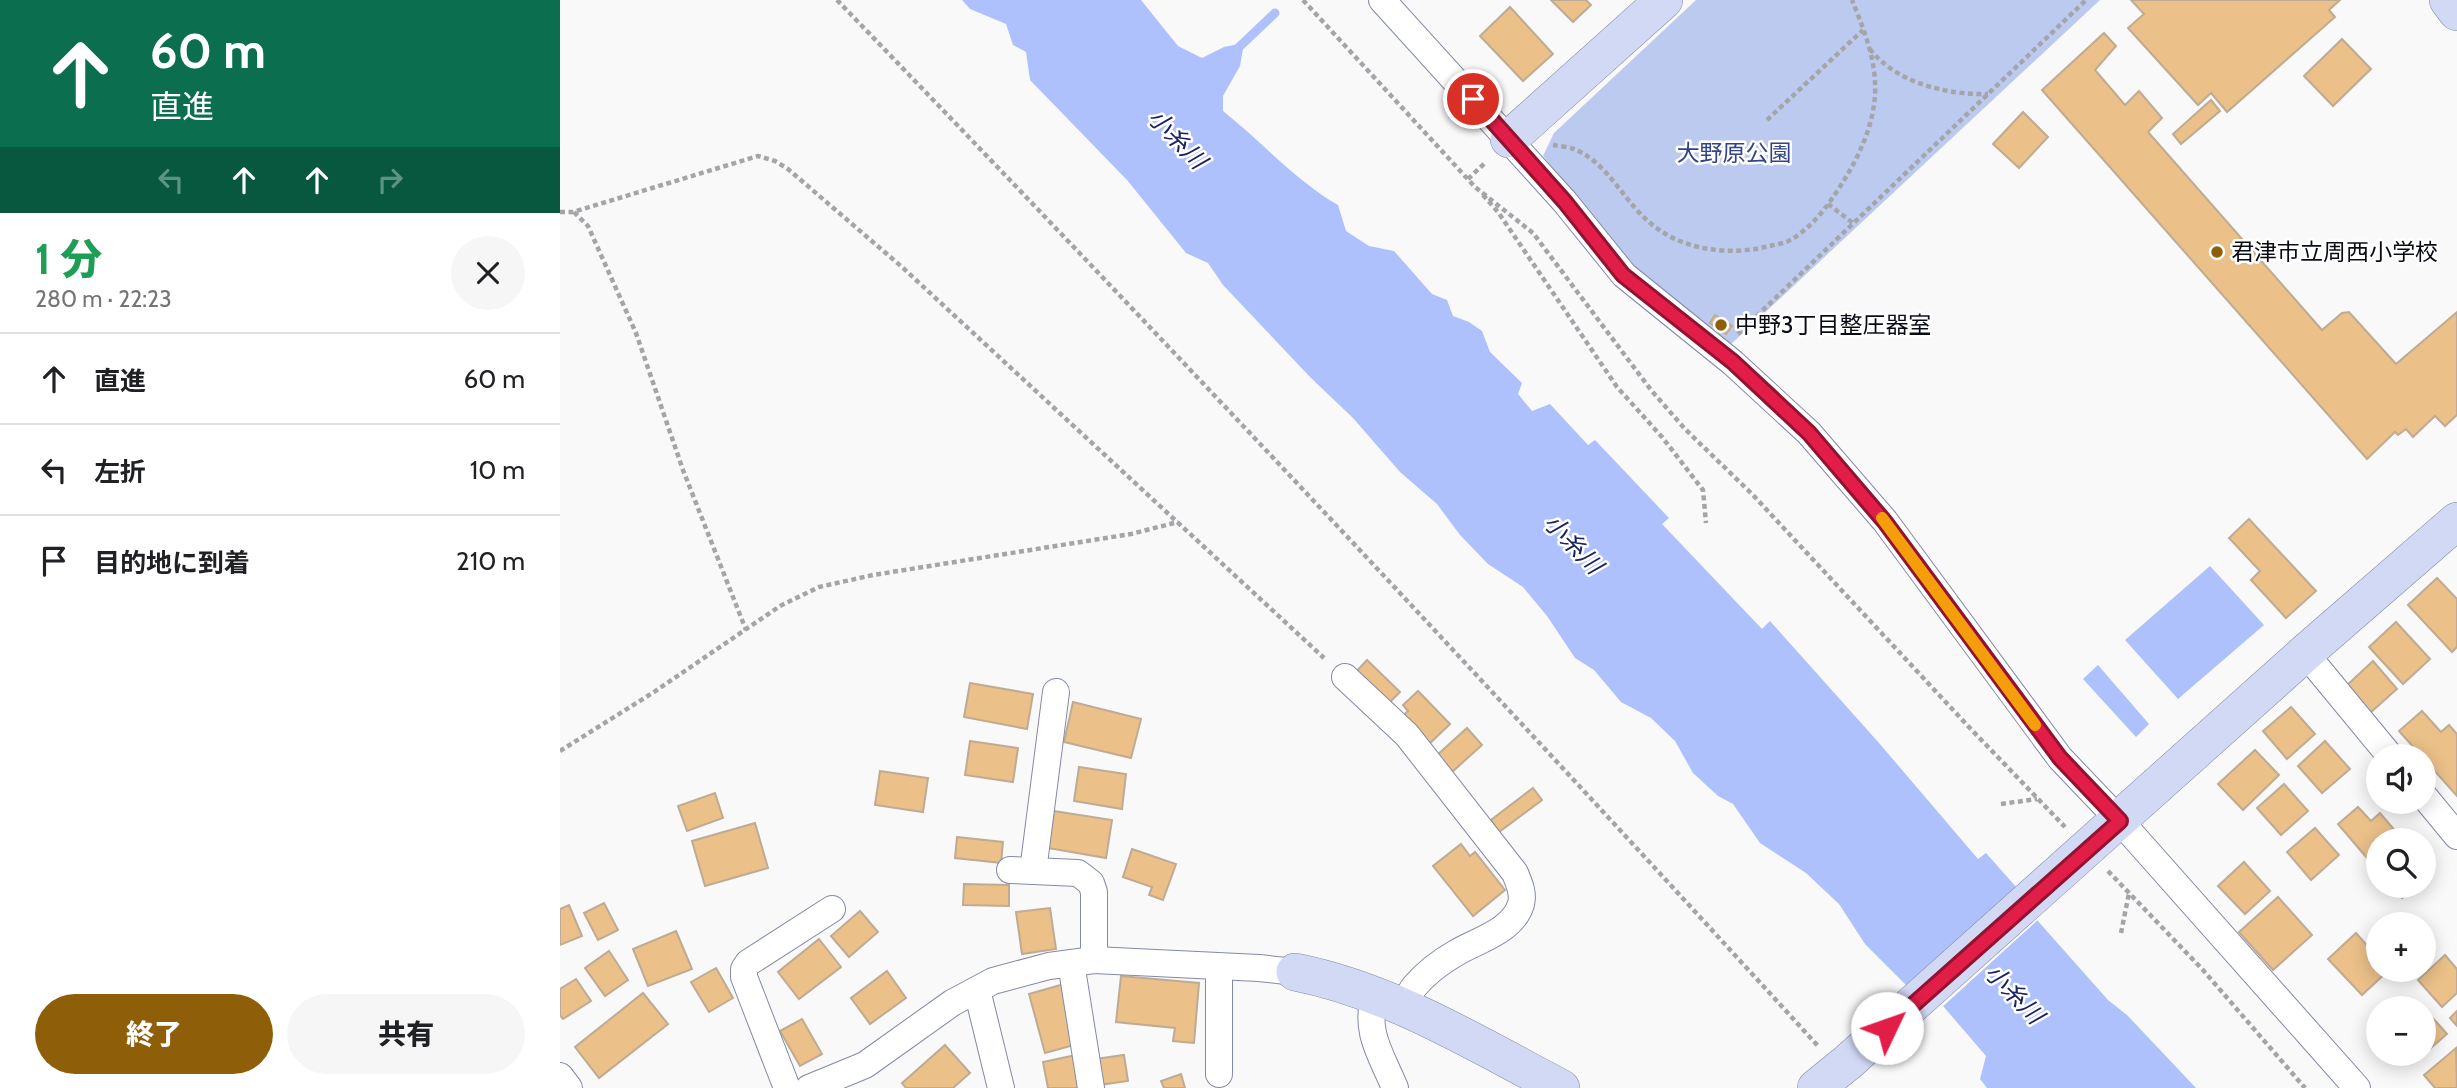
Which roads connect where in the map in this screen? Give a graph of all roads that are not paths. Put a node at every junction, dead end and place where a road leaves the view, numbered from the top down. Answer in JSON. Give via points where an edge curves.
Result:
{"nodes":[{"id":1,"x":1382,"y":0,"type":"edge"},
{"id":2,"x":1664,"y":0,"type":"edge"},
{"id":3,"x":2448,"y":0,"type":"edge"},
{"id":4,"x":2457,"y":12,"type":"edge"},
{"id":5,"x":1509,"y":139,"type":"junction"},
{"id":6,"x":2457,"y":521,"type":"edge"},
{"id":7,"x":2305,"y":653,"type":"junction"},
{"id":8,"x":1345,"y":677,"type":"road end"},
{"id":9,"x":1056,"y":692,"type":"dead end"},
{"id":10,"x":2380,"y":744,"type":"edge"},
{"id":11,"x":2436,"y":811,"type":"edge"},
{"id":12,"x":2120,"y":821,"type":"junction"},
{"id":13,"x":2457,"y":836,"type":"edge"},
{"id":14,"x":832,"y":909,"type":"dead end"},
{"id":15,"x":1083,"y":962,"type":"junction"},
{"id":16,"x":1219,"y":967,"type":"junction"},
{"id":17,"x":1295,"y":972,"type":"joint"},
{"id":18,"x":977,"y":990,"type":"junction"},
{"id":19,"x":1390,"y":1001,"type":"junction"},
{"id":20,"x":1835,"y":1073,"type":"edge"},
{"id":21,"x":1219,"y":1074,"type":"dead end"},
{"id":22,"x":560,"y":1076,"type":"edge"},
{"id":23,"x":569,"y":1088,"type":"edge"},
{"id":24,"x":787,"y":1088,"type":"edge"},
{"id":25,"x":809,"y":1088,"type":"edge"},
{"id":26,"x":1001,"y":1088,"type":"edge"},
{"id":27,"x":1091,"y":1088,"type":"edge"},
{"id":28,"x":1395,"y":1088,"type":"edge"},
{"id":29,"x":1561,"y":1088,"type":"edge"},
{"id":30,"x":2357,"y":1088,"type":"edge"}],
"edges":[{"from":1,"to":5,"type":"street"},
{"from":2,"to":5,"type":"street"},
{"from":3,"to":4,"type":"street"},
{"from":5,"to":12,"type":"street","via":[[1623,275],[1809,433],[1885,522],[2060,758]]},
{"from":6,"to":7,"type":"street"},
{"from":7,"to":10,"type":"street"},
{"from":7,"to":12,"type":"street"},
{"from":8,"to":19,"type":"street","via":[[1407,735],[1515,873],[1522,889],[1521,904],[1503,928],[1454,954]]},
{"from":9,"to":15,"type":"street","via":[[1021,871],[1078,873],[1091,883],[1094,892]]},
{"from":11,"to":13,"type":"street"},
{"from":12,"to":20,"type":"street"},
{"from":12,"to":30,"type":"street"},
{"from":14,"to":24,"type":"street","via":[[748,962],[744,969]]},
{"from":15,"to":16,"type":"street"},
{"from":15,"to":18,"type":"street","via":[[1049,966]]},
{"from":15,"to":27,"type":"street"},
{"from":16,"to":17,"type":"street"},
{"from":16,"to":21,"type":"street"},
{"from":17,"to":19,"type":"street","via":[[1330,979]]},
{"from":18,"to":25,"type":"street","via":[[866,1065]]},
{"from":18,"to":26,"type":"street"},
{"from":19,"to":28,"type":"street","via":[[1370,1013],[1372,1034]]},
{"from":19,"to":29,"type":"street"},
{"from":22,"to":23,"type":"street"}]}
